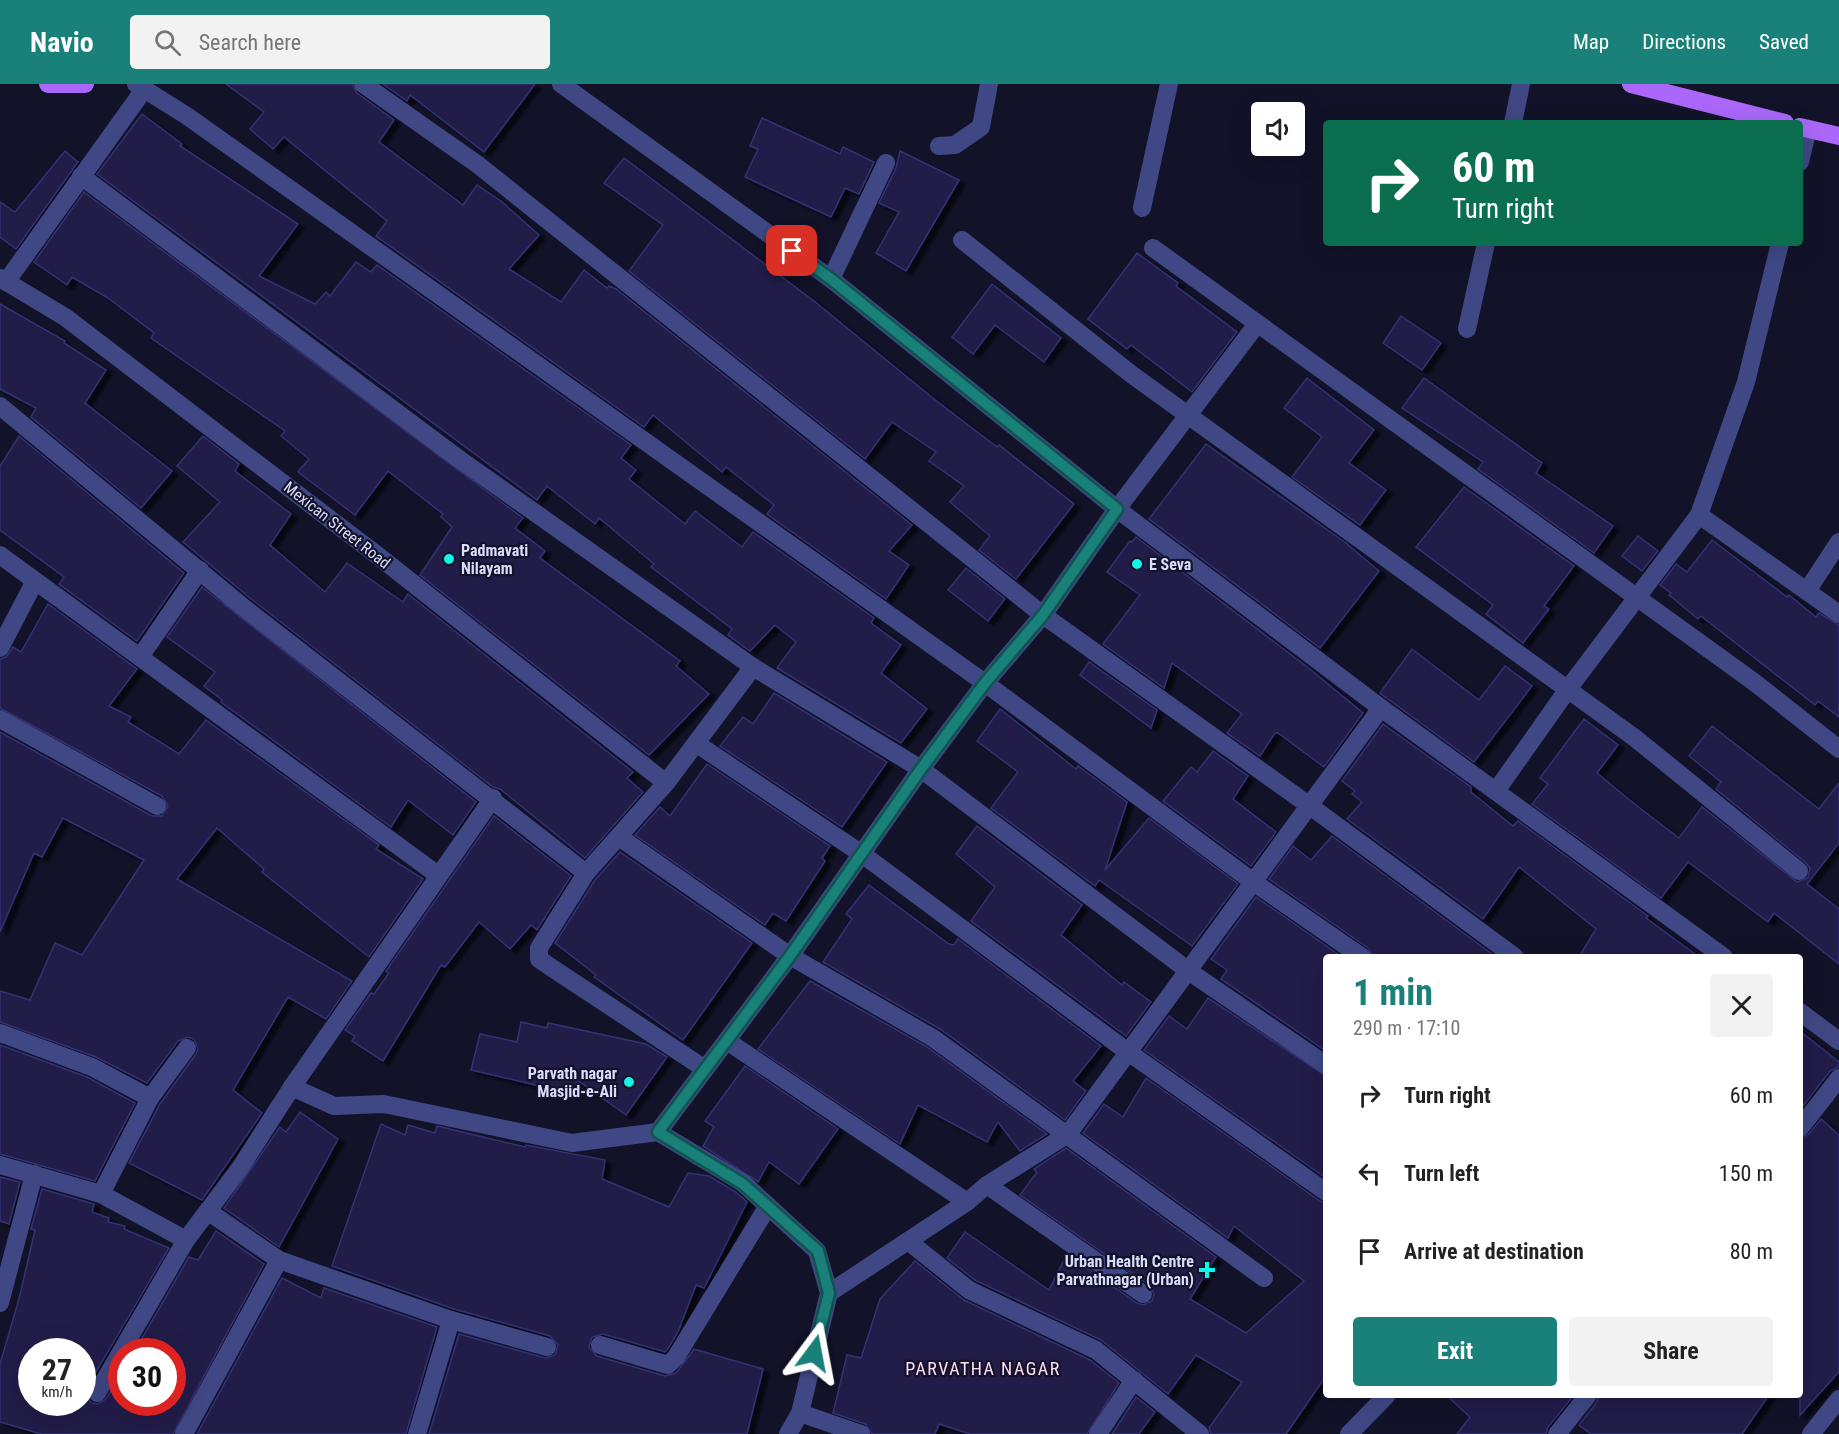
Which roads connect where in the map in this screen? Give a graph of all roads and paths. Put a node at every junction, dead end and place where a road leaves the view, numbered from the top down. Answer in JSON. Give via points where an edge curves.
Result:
{"nodes":[{"id":1,"x":48,"y":84,"type":"edge"},
{"id":2,"x":85,"y":84,"type":"edge"},
{"id":3,"x":363,"y":84,"type":"edge"},
{"id":4,"x":561,"y":84,"type":"edge"},
{"id":5,"x":989,"y":84,"type":"edge"},
{"id":6,"x":1169,"y":84,"type":"edge"},
{"id":7,"x":1521,"y":84,"type":"edge"},
{"id":8,"x":1631,"y":84,"type":"edge"},
{"id":9,"x":140,"y":87,"type":"edge"},
{"id":10,"x":1514,"y":120,"type":"edge"},
{"id":11,"x":1773,"y":120,"type":"edge"},
{"id":12,"x":1804,"y":128,"type":"edge"},
{"id":13,"x":1839,"y":136,"type":"edge"},
{"id":14,"x":939,"y":146,"type":"dead end"},
{"id":15,"x":886,"y":163,"type":"dead end"},
{"id":16,"x":81,"y":176,"type":"junction"},
{"id":17,"x":1142,"y":208,"type":"dead end"},
{"id":18,"x":962,"y":240,"type":"dead end"},
{"id":19,"x":1485,"y":246,"type":"edge"},
{"id":20,"x":1779,"y":246,"type":"edge"},
{"id":21,"x":1153,"y":248,"type":"dead end"},
{"id":22,"x":831,"y":279,"type":"junction"},
{"id":23,"x":3,"y":280,"type":"edge"},
{"id":24,"x":1257,"y":324,"type":"junction"},
{"id":25,"x":1467,"y":329,"type":"dead end"},
{"id":26,"x":0,"y":406,"type":"edge"},
{"id":27,"x":1189,"y":416,"type":"junction"},
{"id":28,"x":1117,"y":509,"type":"junction"},
{"id":29,"x":1699,"y":515,"type":"junction"},
{"id":30,"x":1839,"y":542,"type":"edge"},
{"id":31,"x":0,"y":555,"type":"edge"},
{"id":32,"x":200,"y":570,"type":"junction"},
{"id":33,"x":35,"y":581,"type":"junction"},
{"id":34,"x":1807,"y":591,"type":"junction"},
{"id":35,"x":1636,"y":598,"type":"junction"},
{"id":36,"x":1839,"y":614,"type":"edge"},
{"id":37,"x":1043,"y":615,"type":"junction"},
{"id":38,"x":0,"y":648,"type":"edge"},
{"id":39,"x":140,"y":657,"type":"junction"},
{"id":40,"x":753,"y":667,"type":"junction"},
{"id":41,"x":985,"y":683,"type":"junction"},
{"id":42,"x":1568,"y":689,"type":"junction"},
{"id":43,"x":1381,"y":708,"type":"junction"},
{"id":44,"x":0,"y":718,"type":"edge"},
{"id":45,"x":697,"y":744,"type":"junction"},
{"id":46,"x":1839,"y":749,"type":"edge"},
{"id":47,"x":921,"y":769,"type":"junction"},
{"id":48,"x":666,"y":783,"type":"junction"},
{"id":49,"x":1496,"y":791,"type":"junction"},
{"id":50,"x":492,"y":798,"type":"junction"},
{"id":51,"x":157,"y":806,"type":"dead end"},
{"id":52,"x":1310,"y":806,"type":"junction"},
{"id":53,"x":619,"y":837,"type":"junction"},
{"id":54,"x":862,"y":854,"type":"junction"},
{"id":55,"x":1799,"y":871,"type":"dead end"},
{"id":56,"x":586,"y":873,"type":"junction"},
{"id":57,"x":438,"y":876,"type":"junction"},
{"id":58,"x":1252,"y":881,"type":"junction"},
{"id":59,"x":1358,"y":954,"type":"edge"},
{"id":60,"x":1511,"y":954,"type":"edge"},
{"id":61,"x":1720,"y":954,"type":"edge"},
{"id":62,"x":790,"y":956,"type":"junction"},
{"id":63,"x":1190,"y":972,"type":"junction"},
{"id":64,"x":1803,"y":1014,"type":"edge"},
{"id":65,"x":0,"y":1033,"type":"edge"},
{"id":66,"x":727,"y":1041,"type":"junction"},
{"id":67,"x":1839,"y":1041,"type":"edge"},
{"id":68,"x":187,"y":1048,"type":"dead end"},
{"id":69,"x":1128,"y":1052,"type":"junction"},
{"id":70,"x":1323,"y":1063,"type":"edge"},
{"id":71,"x":705,"y":1069,"type":"junction"},
{"id":72,"x":1839,"y":1078,"type":"edge"},
{"id":73,"x":292,"y":1087,"type":"junction"},
{"id":74,"x":150,"y":1098,"type":"junction"},
{"id":75,"x":1803,"y":1124,"type":"edge"},
{"id":76,"x":658,"y":1132,"type":"junction"},
{"id":77,"x":1068,"y":1134,"type":"junction"},
{"id":78,"x":0,"y":1165,"type":"edge"},
{"id":79,"x":34,"y":1174,"type":"junction"},
{"id":80,"x":987,"y":1185,"type":"junction"},
{"id":81,"x":1323,"y":1190,"type":"edge"},
{"id":82,"x":101,"y":1194,"type":"junction"},
{"id":83,"x":967,"y":1202,"type":"junction"},
{"id":84,"x":768,"y":1206,"type":"junction"},
{"id":85,"x":209,"y":1212,"type":"junction"},
{"id":86,"x":186,"y":1240,"type":"junction"},
{"id":87,"x":908,"y":1241,"type":"junction"},
{"id":88,"x":279,"y":1260,"type":"junction"},
{"id":89,"x":1264,"y":1278,"type":"dead end"},
{"id":90,"x":829,"y":1293,"type":"junction"},
{"id":91,"x":1143,"y":1294,"type":"dead end"},
{"id":92,"x":1,"y":1295,"type":"edge"},
{"id":93,"x":452,"y":1320,"type":"junction"},
{"id":94,"x":600,"y":1345,"type":"dead end"},
{"id":95,"x":547,"y":1347,"type":"dead end"},
{"id":96,"x":1134,"y":1380,"type":"junction"},
{"id":97,"x":97,"y":1393,"type":"dead end"},
{"id":98,"x":1385,"y":1398,"type":"edge"},
{"id":99,"x":1586,"y":1398,"type":"edge"},
{"id":100,"x":1839,"y":1399,"type":"edge"},
{"id":101,"x":800,"y":1413,"type":"junction"},
{"id":102,"x":184,"y":1434,"type":"edge"},
{"id":103,"x":417,"y":1434,"type":"edge"},
{"id":104,"x":788,"y":1434,"type":"edge"},
{"id":105,"x":861,"y":1434,"type":"edge"},
{"id":106,"x":1098,"y":1434,"type":"edge"},
{"id":107,"x":1200,"y":1434,"type":"edge"},
{"id":108,"x":1349,"y":1434,"type":"edge"},
{"id":109,"x":1557,"y":1434,"type":"edge"},
{"id":110,"x":1811,"y":1434,"type":"edge"}],
"edges":[{"from":1,"to":2,"type":"main road"},
{"from":3,"to":37,"type":"street","via":[[477,164]]},
{"from":4,"to":22,"type":"street"},
{"from":5,"to":14,"type":"street","via":[[981,127],[955,145]]},
{"from":6,"to":17,"type":"street"},
{"from":7,"to":10,"type":"street"},
{"from":8,"to":11,"type":"main road"},
{"from":9,"to":16,"type":"street"},
{"from":9,"to":41,"type":"street","via":[[187,116]]},
{"from":12,"to":13,"type":"main road"},
{"from":15,"to":22,"type":"street"},
{"from":16,"to":23,"type":"street"},
{"from":16,"to":40,"type":"street","via":[[459,459]]},
{"from":18,"to":27,"type":"street"},
{"from":19,"to":25,"type":"street"},
{"from":20,"to":29,"type":"street","via":[[1746,382]]},
{"from":21,"to":24,"type":"street"},
{"from":22,"to":28,"type":"street"},
{"from":23,"to":48,"type":"street","name":"Mexican Street Road","via":[[65,317],[377,555]]},
{"from":24,"to":27,"type":"street"},
{"from":24,"to":35,"type":"street"},
{"from":26,"to":32,"type":"street"},
{"from":27,"to":28,"type":"street"},
{"from":27,"to":42,"type":"street"},
{"from":28,"to":37,"type":"street"},
{"from":28,"to":43,"type":"street"},
{"from":29,"to":34,"type":"street"},
{"from":29,"to":35,"type":"street"},
{"from":30,"to":34,"type":"street"},
{"from":31,"to":33,"type":"street"},
{"from":32,"to":39,"type":"street"},
{"from":32,"to":50,"type":"street"},
{"from":33,"to":38,"type":"street"},
{"from":33,"to":39,"type":"street"},
{"from":34,"to":36,"type":"street"},
{"from":35,"to":42,"type":"street"},
{"from":35,"to":46,"type":"street","via":[[1754,682]]},
{"from":37,"to":41,"type":"street"},
{"from":37,"to":52,"type":"street"},
{"from":39,"to":57,"type":"street"},
{"from":40,"to":45,"type":"street"},
{"from":40,"to":47,"type":"street"},
{"from":41,"to":47,"type":"street"},
{"from":41,"to":58,"type":"street"},
{"from":42,"to":49,"type":"street"},
{"from":42,"to":55,"type":"street"},
{"from":43,"to":49,"type":"street"},
{"from":43,"to":52,"type":"street"},
{"from":44,"to":51,"type":"street"},
{"from":45,"to":48,"type":"street"},
{"from":45,"to":54,"type":"street"},
{"from":47,"to":54,"type":"street"},
{"from":47,"to":63,"type":"street"},
{"from":48,"to":53,"type":"street"},
{"from":49,"to":61,"type":"street"},
{"from":50,"to":56,"type":"street"},
{"from":50,"to":57,"type":"street"},
{"from":52,"to":58,"type":"street"},
{"from":52,"to":60,"type":"street"},
{"from":53,"to":56,"type":"street"},
{"from":53,"to":62,"type":"street"},
{"from":54,"to":62,"type":"street"},
{"from":54,"to":69,"type":"street"},
{"from":56,"to":71,"type":"street","via":[[542,941],[539,959]]},
{"from":57,"to":73,"type":"street"},
{"from":58,"to":59,"type":"street"},
{"from":58,"to":63,"type":"street"},
{"from":62,"to":66,"type":"street"},
{"from":62,"to":77,"type":"street","via":[[933,1038]]},
{"from":63,"to":69,"type":"street"},
{"from":63,"to":70,"type":"street"},
{"from":64,"to":67,"type":"street"},
{"from":65,"to":74,"type":"street","via":[[92,1067]]},
{"from":66,"to":71,"type":"street"},
{"from":66,"to":83,"type":"street"},
{"from":68,"to":74,"type":"street"},
{"from":69,"to":77,"type":"street"},
{"from":69,"to":81,"type":"street"},
{"from":71,"to":76,"type":"street"},
{"from":72,"to":75,"type":"street"},
{"from":73,"to":76,"type":"street","via":[[334,1106],[384,1104],[572,1143]]},
{"from":73,"to":85,"type":"street"},
{"from":74,"to":82,"type":"street"},
{"from":76,"to":84,"type":"street","via":[[743,1184]]},
{"from":77,"to":80,"type":"street"},
{"from":77,"to":89,"type":"street"},
{"from":78,"to":79,"type":"street"},
{"from":79,"to":82,"type":"street"},
{"from":79,"to":92,"type":"street"},
{"from":80,"to":83,"type":"street"},
{"from":80,"to":91,"type":"street"},
{"from":82,"to":86,"type":"street"},
{"from":83,"to":87,"type":"street"},
{"from":84,"to":90,"type":"street","via":[[818,1251]]},
{"from":84,"to":94,"type":"street","via":[[668,1365]]},
{"from":85,"to":86,"type":"street"},
{"from":85,"to":88,"type":"street"},
{"from":86,"to":97,"type":"street"},
{"from":87,"to":90,"type":"street"},
{"from":87,"to":96,"type":"street","via":[[969,1290],[1096,1350]]},
{"from":88,"to":93,"type":"street"},
{"from":88,"to":102,"type":"street"},
{"from":90,"to":101,"type":"street"},
{"from":93,"to":95,"type":"street"},
{"from":93,"to":103,"type":"street"},
{"from":96,"to":106,"type":"street"},
{"from":96,"to":107,"type":"street"},
{"from":98,"to":108,"type":"street"},
{"from":99,"to":109,"type":"street"},
{"from":100,"to":110,"type":"street"},
{"from":101,"to":104,"type":"street"},
{"from":101,"to":105,"type":"street"}]}
